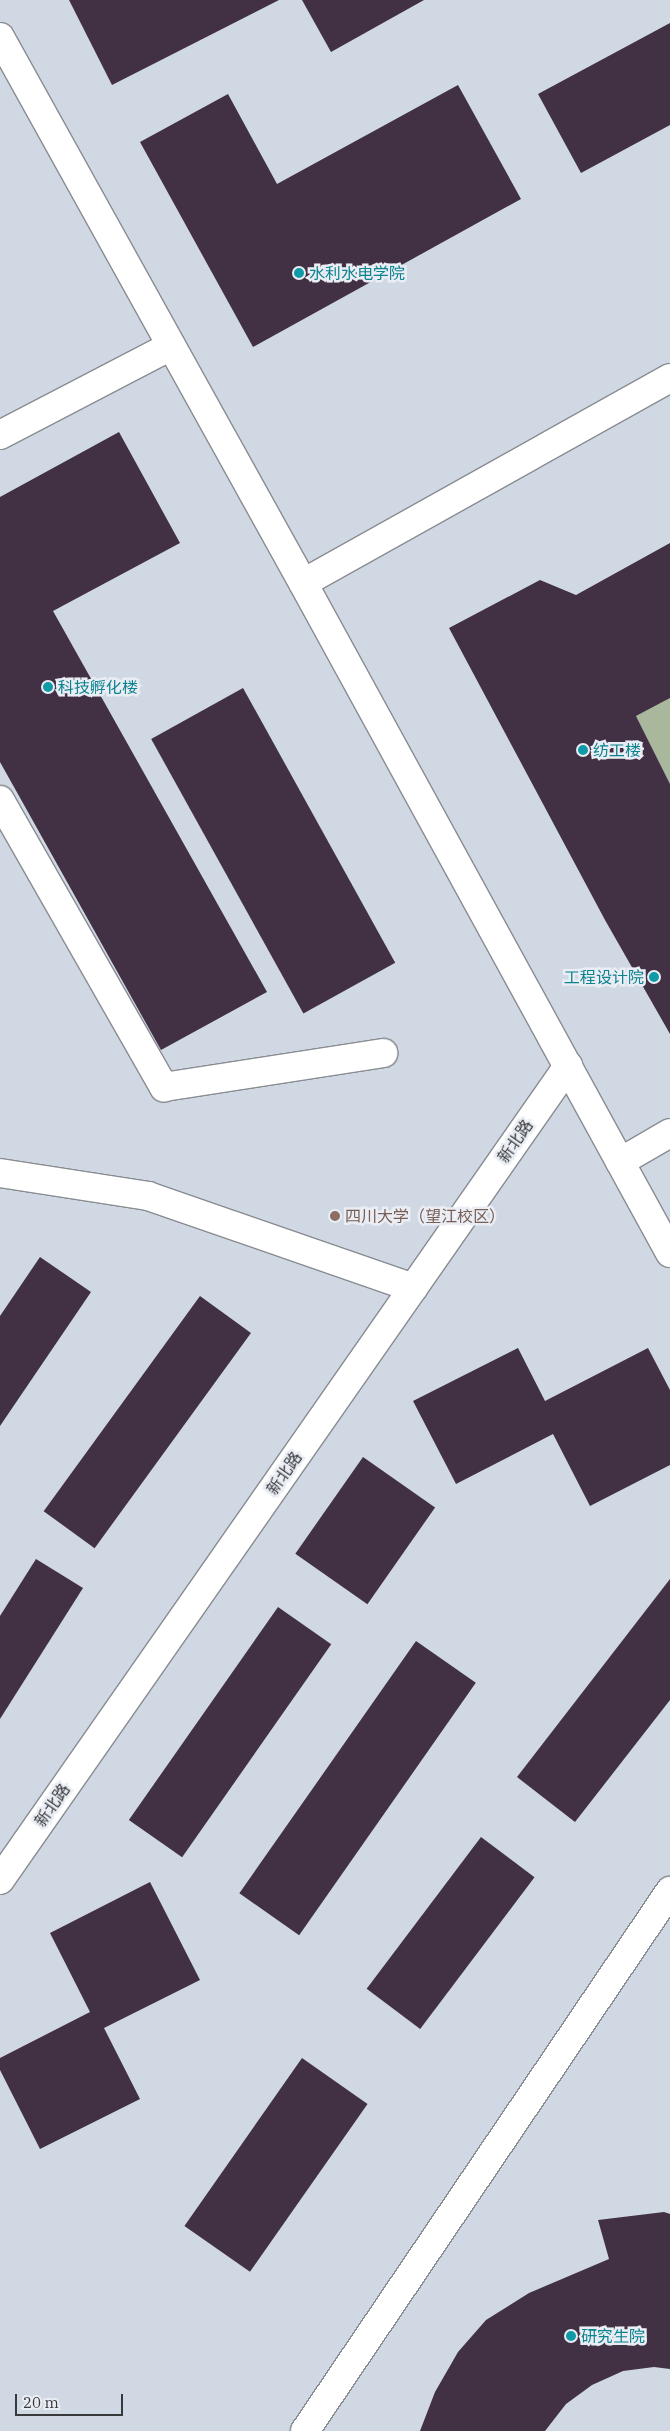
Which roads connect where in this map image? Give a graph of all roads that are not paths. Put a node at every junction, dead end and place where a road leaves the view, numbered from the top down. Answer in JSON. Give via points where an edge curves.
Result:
{"nodes":[{"id":1,"x":0,"y":37,"type":"edge"},
{"id":2,"x":171,"y":346,"type":"junction"},
{"id":3,"x":670,"y":378,"type":"edge"},
{"id":4,"x":0,"y":435,"type":"edge"},
{"id":5,"x":303,"y":583,"type":"junction"},
{"id":6,"x":0,"y":800,"type":"edge"},
{"id":7,"x":383,"y":1053,"type":"dead end"},
{"id":8,"x":568,"y":1066,"type":"junction"},
{"id":9,"x":670,"y":1133,"type":"edge"},
{"id":10,"x":620,"y":1162,"type":"junction"},
{"id":11,"x":0,"y":1173,"type":"edge"},
{"id":12,"x":670,"y":1253,"type":"edge"},
{"id":13,"x":413,"y":1288,"type":"junction"},
{"id":14,"x":0,"y":1880,"type":"edge"},
{"id":15,"x":670,"y":1891,"type":"edge"},
{"id":16,"x":305,"y":2431,"type":"edge"}],
"edges":[{"from":1,"to":2,"type":"street"},
{"from":2,"to":4,"type":"street"},
{"from":2,"to":5,"type":"street"},
{"from":3,"to":5,"type":"street"},
{"from":5,"to":8,"type":"street"},
{"from":6,"to":7,"type":"street","via":[[164,1087]]},
{"from":8,"to":10,"type":"street"},
{"from":8,"to":13,"type":"street","name":"新北路"},
{"from":9,"to":10,"type":"street"},
{"from":10,"to":12,"type":"street"},
{"from":11,"to":13,"type":"street","via":[[148,1196]]},
{"from":13,"to":14,"type":"street","name":"新北路"},
{"from":15,"to":16,"type":"street"}]}
